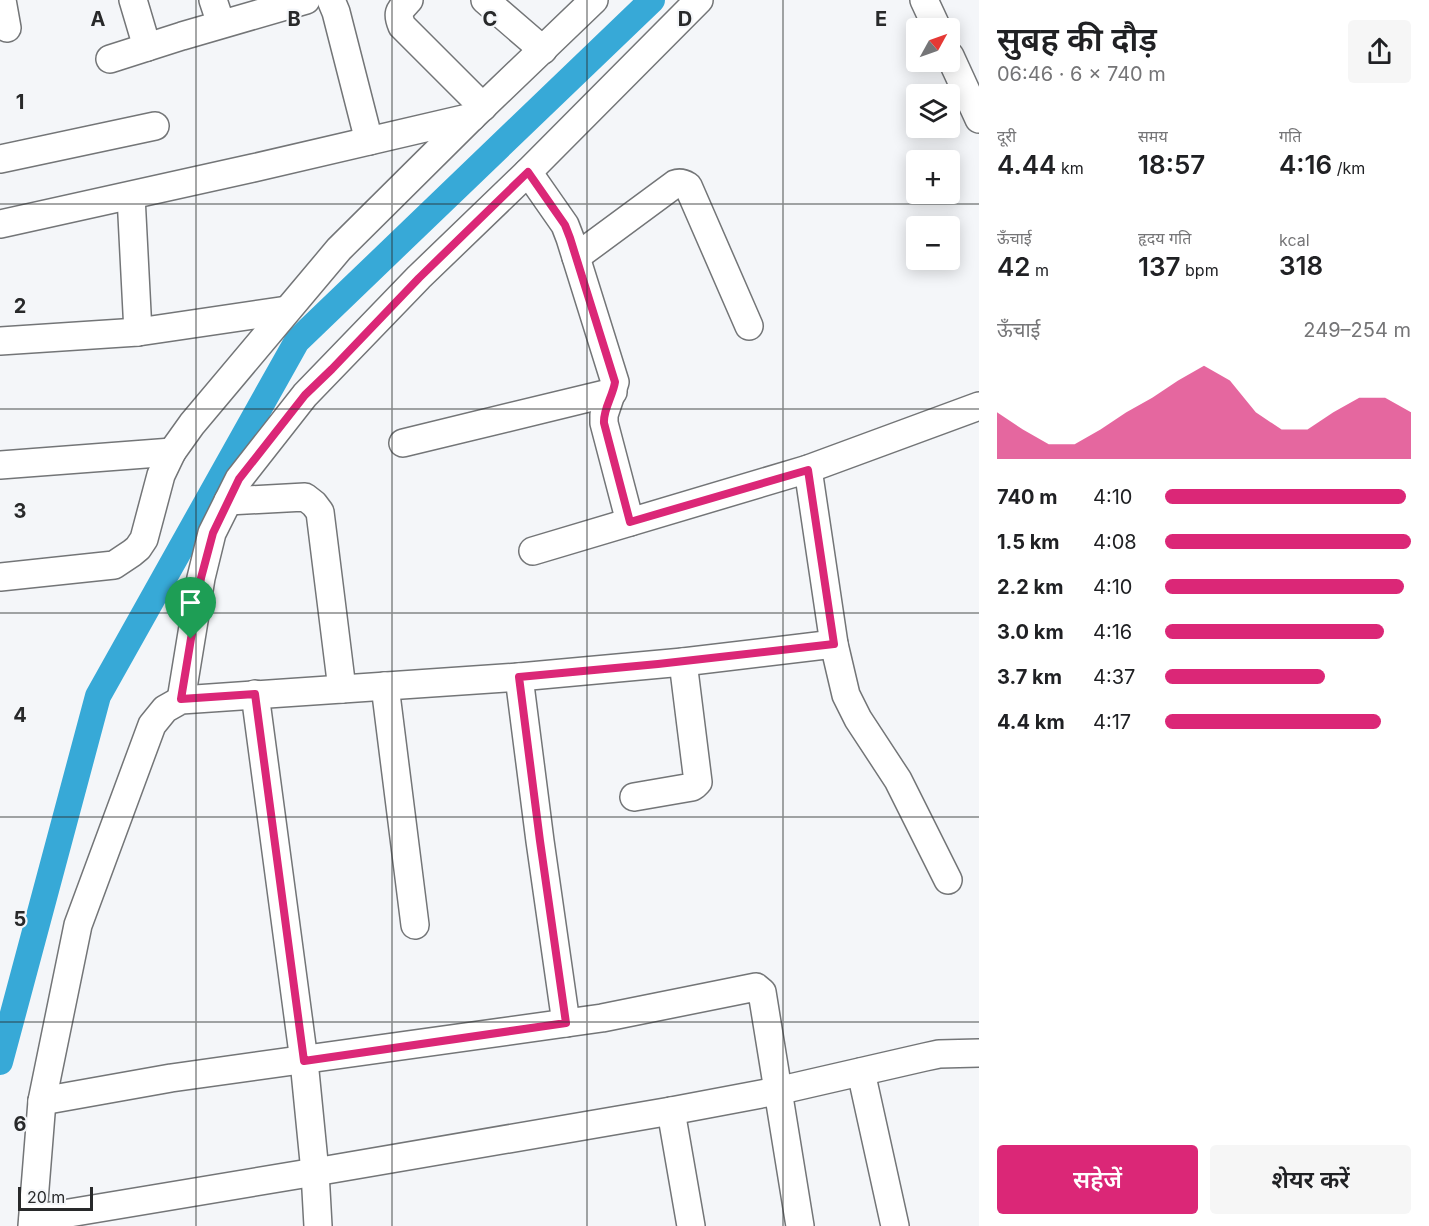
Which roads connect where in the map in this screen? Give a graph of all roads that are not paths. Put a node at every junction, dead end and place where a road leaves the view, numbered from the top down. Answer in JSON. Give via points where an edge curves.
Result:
{"nodes":[{"id":1,"x":2,"y":0,"type":"edge"},
{"id":2,"x":133,"y":0,"type":"edge"},
{"id":3,"x":306,"y":0,"type":"edge"},
{"id":4,"x":331,"y":0,"type":"edge"},
{"id":5,"x":409,"y":0,"type":"edge"},
{"id":6,"x":485,"y":0,"type":"edge"},
{"id":7,"x":594,"y":0,"type":"edge"},
{"id":8,"x":699,"y":0,"type":"edge"},
{"id":9,"x":924,"y":0,"type":"edge"},
{"id":10,"x":217,"y":12,"type":"edge"},
{"id":11,"x":932,"y":18,"type":"edge"},
{"id":12,"x":7,"y":28,"type":"dead end"},
{"id":13,"x":147,"y":47,"type":"junction"},
{"id":14,"x":543,"y":50,"type":"junction"},
{"id":15,"x":110,"y":59,"type":"dead end"},
{"id":16,"x":957,"y":72,"type":"edge"},
{"id":17,"x":477,"y":112,"type":"junction"},
{"id":18,"x":979,"y":119,"type":"edge"},
{"id":19,"x":154,"y":126,"type":"dead end"},
{"id":20,"x":369,"y":141,"type":"junction"},
{"id":21,"x":0,"y":159,"type":"edge"},
{"id":22,"x":528,"y":172,"type":"junction"},
{"id":23,"x":131,"y":196,"type":"junction"},
{"id":24,"x":0,"y":224,"type":"edge"},
{"id":25,"x":576,"y":257,"type":"junction"},
{"id":26,"x":287,"y":310,"type":"junction"},
{"id":27,"x":748,"y":326,"type":"dead end"},
{"id":28,"x":138,"y":332,"type":"junction"},
{"id":29,"x":0,"y":341,"type":"edge"},
{"id":30,"x":613,"y":392,"type":"junction"},
{"id":31,"x":979,"y":406,"type":"edge"},
{"id":32,"x":403,"y":443,"type":"dead end"},
{"id":33,"x":172,"y":452,"type":"junction"},
{"id":34,"x":0,"y":465,"type":"edge"},
{"id":35,"x":808,"y":470,"type":"junction"},
{"id":36,"x":228,"y":501,"type":"junction"},
{"id":37,"x":630,"y":522,"type":"junction"},
{"id":38,"x":533,"y":551,"type":"dead end"},
{"id":39,"x":0,"y":577,"type":"edge"},
{"id":40,"x":834,"y":644,"type":"junction"},
{"id":41,"x":683,"y":662,"type":"junction"},
{"id":42,"x":519,"y":677,"type":"junction"},
{"id":43,"x":385,"y":686,"type":"junction"},
{"id":44,"x":342,"y":689,"type":"junction"},
{"id":45,"x":255,"y":694,"type":"junction"},
{"id":46,"x":181,"y":699,"type":"junction"},
{"id":47,"x":634,"y":797,"type":"dead end"},
{"id":48,"x":948,"y":880,"type":"dead end"},
{"id":49,"x":415,"y":926,"type":"dead end"},
{"id":50,"x":566,"y":1023,"type":"junction"},
{"id":51,"x":979,"y":1053,"type":"edge"},
{"id":52,"x":304,"y":1061,"type":"junction"},
{"id":53,"x":861,"y":1072,"type":"junction"},
{"id":54,"x":777,"y":1091,"type":"junction"},
{"id":55,"x":42,"y":1101,"type":"junction"},
{"id":56,"x":670,"y":1111,"type":"junction"},
{"id":57,"x":315,"y":1172,"type":"junction"},
{"id":58,"x":33,"y":1222,"type":"edge"},
{"id":59,"x":318,"y":1226,"type":"edge"},
{"id":60,"x":691,"y":1226,"type":"edge"},
{"id":61,"x":800,"y":1226,"type":"edge"},
{"id":62,"x":895,"y":1226,"type":"edge"}],
"edges":[{"from":1,"to":12,"type":"street"},
{"from":2,"to":13,"type":"street"},
{"from":3,"to":10,"type":"street"},
{"from":4,"to":20,"type":"street"},
{"from":5,"to":17,"type":"street","via":[[399,11],[402,26]]},
{"from":6,"to":14,"type":"street"},
{"from":7,"to":14,"type":"street"},
{"from":8,"to":22,"type":"street"},
{"from":9,"to":11,"type":"street"},
{"from":10,"to":13,"type":"street"},
{"from":13,"to":15,"type":"street"},
{"from":14,"to":17,"type":"street"},
{"from":16,"to":18,"type":"street"},
{"from":17,"to":20,"type":"street"},
{"from":17,"to":26,"type":"street","via":[[339,249]]},
{"from":19,"to":21,"type":"street"},
{"from":20,"to":23,"type":"street"},
{"from":22,"to":25,"type":"street","via":[[565,225]]},
{"from":22,"to":36,"type":"street","via":[[305,395],[239,479]]},
{"from":23,"to":24,"type":"street"},
{"from":23,"to":28,"type":"street"},
{"from":25,"to":27,"type":"street","via":[[675,184],[684,183]]},
{"from":25,"to":30,"type":"street","via":[[615,382]]},
{"from":26,"to":28,"type":"street"},
{"from":26,"to":33,"type":"street"},
{"from":28,"to":29,"type":"street"},
{"from":30,"to":32,"type":"street"},
{"from":30,"to":37,"type":"street","via":[[604,423]]},
{"from":31,"to":35,"type":"street"},
{"from":33,"to":34,"type":"street"},
{"from":33,"to":39,"type":"street","via":[[161,475],[144,539],[132,553],[114,565]]},
{"from":35,"to":37,"type":"street"},
{"from":35,"to":40,"type":"street"},
{"from":36,"to":44,"type":"street","via":[[305,497],[320,512]]},
{"from":36,"to":46,"type":"street","via":[[213,533],[201,578]]},
{"from":37,"to":38,"type":"street"},
{"from":40,"to":41,"type":"street"},
{"from":40,"to":48,"type":"street","via":[[850,706],[898,780]]},
{"from":41,"to":42,"type":"street"},
{"from":41,"to":47,"type":"street","via":[[698,782],[692,787]]},
{"from":42,"to":43,"type":"street"},
{"from":42,"to":50,"type":"street"},
{"from":43,"to":44,"type":"street"},
{"from":43,"to":49,"type":"street"},
{"from":44,"to":45,"type":"street"},
{"from":45,"to":46,"type":"street"},
{"from":45,"to":52,"type":"street"},
{"from":46,"to":55,"type":"street","via":[[165,709],[152,725],[78,925]]},
{"from":50,"to":52,"type":"street"},
{"from":50,"to":54,"type":"street","via":[[756,987],[762,992]]},
{"from":51,"to":53,"type":"street","via":[[939,1054]]},
{"from":52,"to":55,"type":"street","via":[[171,1078]]},
{"from":52,"to":57,"type":"street"},
{"from":53,"to":54,"type":"street"},
{"from":53,"to":62,"type":"street"},
{"from":54,"to":56,"type":"street"},
{"from":54,"to":61,"type":"street"},
{"from":55,"to":58,"type":"street"},
{"from":56,"to":57,"type":"street"},
{"from":56,"to":60,"type":"street"},
{"from":57,"to":58,"type":"street"},
{"from":57,"to":59,"type":"street"}]}
